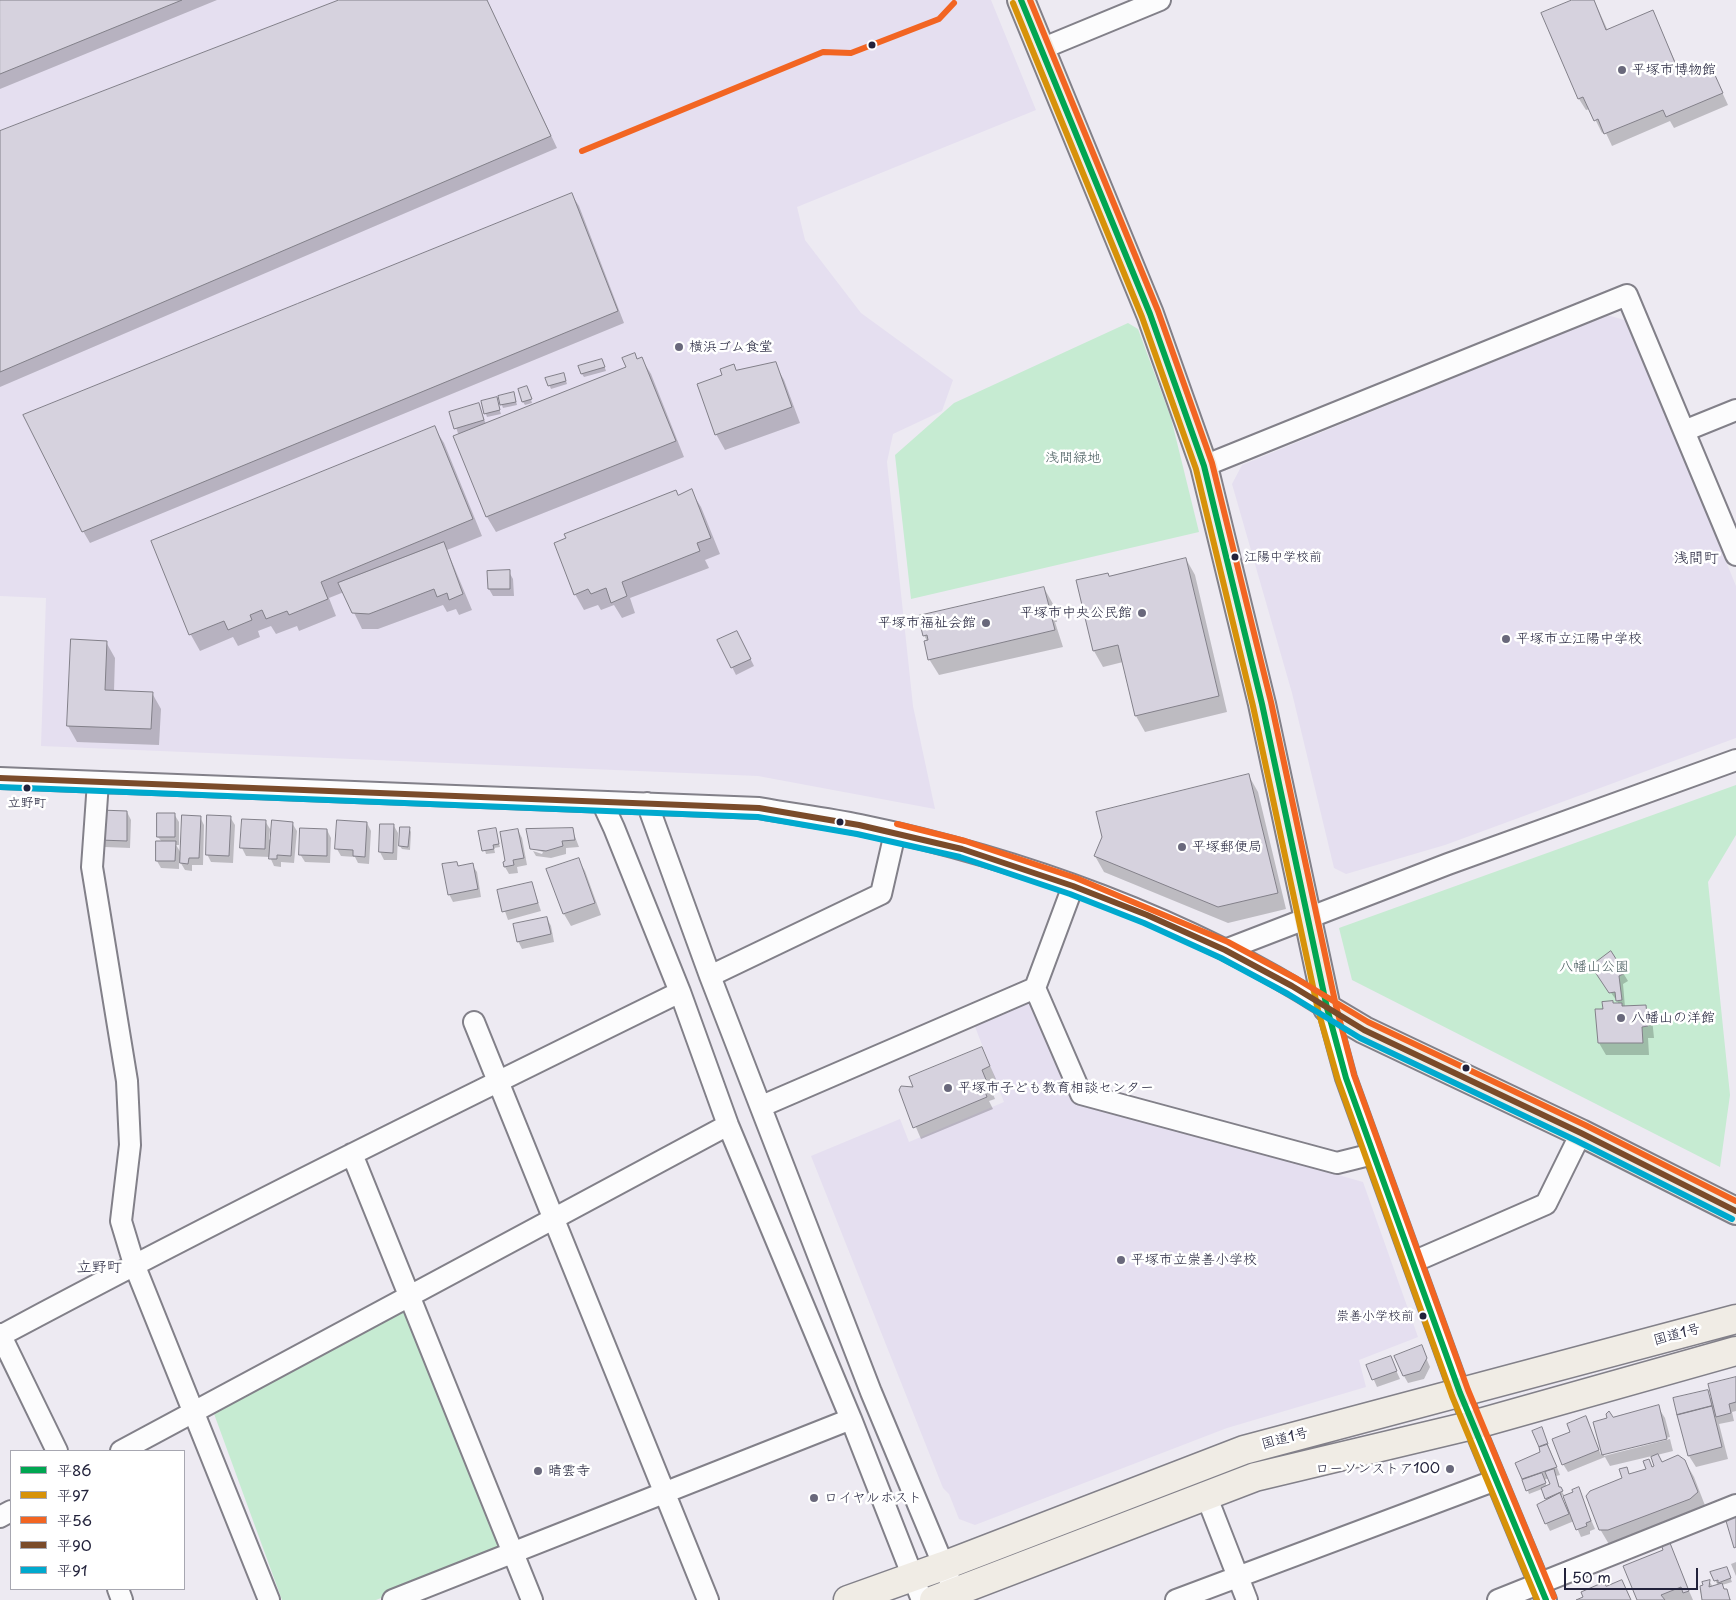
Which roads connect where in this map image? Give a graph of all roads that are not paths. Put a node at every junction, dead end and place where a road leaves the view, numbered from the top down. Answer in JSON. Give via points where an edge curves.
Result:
{"nodes":[{"id":1,"x":1021,"y":0,"type":"edge"},
{"id":2,"x":1160,"y":0,"type":"edge"},
{"id":3,"x":1041,"y":49,"type":"junction"},
{"id":4,"x":1736,"y":410,"type":"edge"},
{"id":5,"x":1684,"y":431,"type":"junction"},
{"id":6,"x":1204,"y":466,"type":"junction"},
{"id":7,"x":1736,"y":555,"type":"edge"},
{"id":8,"x":1736,"y":760,"type":"edge"},
{"id":9,"x":0,"y":778,"type":"edge"},
{"id":10,"x":98,"y":782,"type":"junction"},
{"id":11,"x":602,"y":802,"type":"junction"},
{"id":12,"x":646,"y":803,"type":"junction"},
{"id":13,"x":895,"y":833,"type":"junction"},
{"id":14,"x":1074,"y":886,"type":"junction"},
{"id":15,"x":1309,"y":916,"type":"junction"},
{"id":16,"x":1225,"y":950,"type":"junction"},
{"id":17,"x":710,"y":976,"type":"junction"},
{"id":18,"x":1035,"y":988,"type":"junction"},
{"id":19,"x":680,"y":992,"type":"junction"},
{"id":20,"x":1327,"y":1008,"type":"junction"},
{"id":21,"x":474,"y":1022,"type":"dead end"},
{"id":22,"x":498,"y":1082,"type":"junction"},
{"id":23,"x":762,"y":1106,"type":"junction"},
{"id":24,"x":728,"y":1125,"type":"junction"},
{"id":25,"x":1581,"y":1133,"type":"junction"},
{"id":26,"x":352,"y":1154,"type":"junction"},
{"id":27,"x":1373,"y":1154,"type":"junction"},
{"id":28,"x":1736,"y":1211,"type":"edge"},
{"id":29,"x":553,"y":1217,"type":"junction"},
{"id":30,"x":1413,"y":1262,"type":"junction"},
{"id":31,"x":134,"y":1264,"type":"junction"},
{"id":32,"x":410,"y":1296,"type":"junction"},
{"id":33,"x":1736,"y":1319,"type":"edge"},
{"id":34,"x":1736,"y":1332,"type":"edge"},
{"id":35,"x":0,"y":1335,"type":"edge"},
{"id":36,"x":1675,"y":1335,"type":"junction"},
{"id":37,"x":1736,"y":1351,"type":"edge"},
{"id":38,"x":1460,"y":1393,"type":"junction"},
{"id":39,"x":195,"y":1411,"type":"junction"},
{"id":40,"x":851,"y":1419,"type":"junction"},
{"id":41,"x":1473,"y":1425,"type":"junction"},
{"id":42,"x":57,"y":1450,"type":"edge"},
{"id":43,"x":123,"y":1450,"type":"edge"},
{"id":44,"x":1496,"y":1480,"type":"junction"},
{"id":45,"x":665,"y":1493,"type":"junction"},
{"id":46,"x":1206,"y":1495,"type":"junction"},
{"id":47,"x":1736,"y":1505,"type":"edge"},
{"id":48,"x":513,"y":1553,"type":"junction"},
{"id":49,"x":943,"y":1566,"type":"junction"},
{"id":50,"x":1238,"y":1576,"type":"junction"},
{"id":51,"x":917,"y":1588,"type":"edge"},
{"id":52,"x":1543,"y":1592,"type":"edge"},
{"id":53,"x":949,"y":1598,"type":"edge"},
{"id":54,"x":269,"y":1600,"type":"edge"},
{"id":55,"x":393,"y":1600,"type":"edge"},
{"id":56,"x":532,"y":1600,"type":"edge"},
{"id":57,"x":708,"y":1600,"type":"edge"},
{"id":58,"x":848,"y":1600,"type":"edge"},
{"id":59,"x":1176,"y":1600,"type":"edge"},
{"id":60,"x":1247,"y":1600,"type":"edge"},
{"id":61,"x":1498,"y":1600,"type":"edge"}],
"edges":[{"from":1,"to":3,"type":"main road"},
{"from":2,"to":3,"type":"street"},
{"from":3,"to":6,"type":"main road","via":[[1150,314]]},
{"from":4,"to":5,"type":"street"},
{"from":5,"to":6,"type":"street","via":[[1627,295]]},
{"from":5,"to":7,"type":"street"},
{"from":6,"to":15,"type":"main road"},
{"from":8,"to":15,"type":"street"},
{"from":9,"to":10,"type":"street"},
{"from":10,"to":11,"type":"street"},
{"from":10,"to":31,"type":"street","via":[[92,867],[127,1081],[130,1145],[121,1220]]},
{"from":11,"to":12,"type":"street"},
{"from":11,"to":19,"type":"street"},
{"from":12,"to":13,"type":"street","via":[[759,808]]},
{"from":12,"to":17,"type":"street"},
{"from":13,"to":14,"type":"street","via":[[962,849]]},
{"from":13,"to":17,"type":"street","via":[[881,894]]},
{"from":14,"to":16,"type":"street"},
{"from":14,"to":18,"type":"street"},
{"from":15,"to":16,"type":"street"},
{"from":15,"to":20,"type":"main road"},
{"from":16,"to":20,"type":"street"},
{"from":17,"to":23,"type":"street"},
{"from":18,"to":23,"type":"street"},
{"from":18,"to":27,"type":"street","via":[[1081,1094],[1336,1163]]},
{"from":19,"to":22,"type":"street"},
{"from":19,"to":24,"type":"street"},
{"from":20,"to":25,"type":"main road","via":[[1364,1030]]},
{"from":20,"to":27,"type":"street","via":[[1346,1078]]},
{"from":21,"to":22,"type":"street"},
{"from":22,"to":26,"type":"street"},
{"from":22,"to":29,"type":"street"},
{"from":23,"to":49,"type":"street","via":[[871,1392]]},
{"from":24,"to":29,"type":"street"},
{"from":24,"to":40,"type":"street"},
{"from":25,"to":28,"type":"main road"},
{"from":25,"to":30,"type":"street","via":[[1546,1204]]},
{"from":26,"to":31,"type":"street"},
{"from":26,"to":32,"type":"street"},
{"from":27,"to":30,"type":"street"},
{"from":29,"to":32,"type":"street"},
{"from":29,"to":45,"type":"street"},
{"from":30,"to":38,"type":"street"},
{"from":31,"to":35,"type":"street"},
{"from":31,"to":39,"type":"street"},
{"from":32,"to":39,"type":"street"},
{"from":32,"to":48,"type":"street"},
{"from":33,"to":36,"type":"highway","name":"国道1号"},
{"from":34,"to":36,"type":"highway","via":[[1708,1340]]},
{"from":35,"to":42,"type":"street"},
{"from":36,"to":38,"type":"highway","name":"国道1号"},
{"from":37,"to":41,"type":"highway"},
{"from":38,"to":41,"type":"street"},
{"from":38,"to":49,"type":"highway","name":"国道1号","via":[[1244,1450]]},
{"from":39,"to":43,"type":"street"},
{"from":39,"to":54,"type":"street"},
{"from":40,"to":45,"type":"street"},
{"from":40,"to":51,"type":"street"},
{"from":41,"to":44,"type":"street"},
{"from":41,"to":46,"type":"highway","via":[[1255,1477]]},
{"from":44,"to":50,"type":"street"},
{"from":44,"to":52,"type":"street"},
{"from":45,"to":48,"type":"street"},
{"from":45,"to":57,"type":"street"},
{"from":46,"to":50,"type":"street"},
{"from":46,"to":53,"type":"highway"},
{"from":47,"to":52,"type":"street"},
{"from":48,"to":55,"type":"street"},
{"from":48,"to":56,"type":"street"},
{"from":49,"to":51,"type":"highway","name":"国道1号"},
{"from":49,"to":53,"type":"street"},
{"from":50,"to":59,"type":"street"},
{"from":50,"to":60,"type":"street"},
{"from":51,"to":58,"type":"highway","name":"国道1号"},
{"from":52,"to":61,"type":"street"}]}
